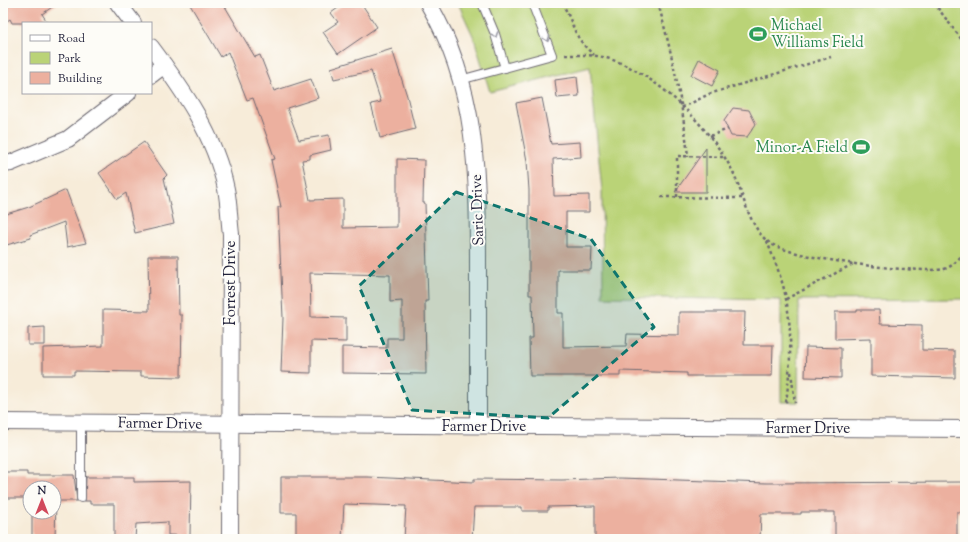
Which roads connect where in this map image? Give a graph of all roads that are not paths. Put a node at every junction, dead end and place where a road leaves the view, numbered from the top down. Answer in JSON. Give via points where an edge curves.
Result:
{"nodes":[{"id":1,"x":118,"y":3,"type":"edge"},
{"id":2,"x":428,"y":3,"type":"edge"},
{"id":3,"x":482,"y":3,"type":"edge"},
{"id":4,"x":532,"y":3,"type":"edge"},
{"id":5,"x":132,"y":22,"type":"edge"},
{"id":6,"x":152,"y":48,"type":"edge"},
{"id":7,"x":164,"y":65,"type":"junction"},
{"id":8,"x":506,"y":68,"type":"junction"},
{"id":9,"x":152,"y":74,"type":"edge"},
{"id":10,"x":460,"y":80,"type":"junction"},
{"id":11,"x":127,"y":94,"type":"edge"},
{"id":12,"x":3,"y":164,"type":"edge"},
{"id":13,"x":3,"y":422,"type":"edge"},
{"id":14,"x":82,"y":422,"type":"junction"},
{"id":15,"x":230,"y":424,"type":"junction"},
{"id":16,"x":478,"y":425,"type":"junction"},
{"id":17,"x":965,"y":429,"type":"edge"},
{"id":18,"x":82,"y":498,"type":"dead end"},
{"id":19,"x":230,"y":539,"type":"edge"}],
"edges":[{"from":1,"to":5,"type":"street"},
{"from":2,"to":10,"type":"street","name":"Saric Drive","via":[[456,63]]},
{"from":3,"to":8,"type":"lane","one_way":true},
{"from":4,"to":8,"type":"lane","one_way":true,"via":[[552,55]]},
{"from":6,"to":7,"type":"street","name":"Forrest Drive"},
{"from":7,"to":9,"type":"street"},
{"from":7,"to":15,"type":"street","name":"Forrest Drive","via":[[200,117],[215,152],[226,189],[231,234]]},
{"from":8,"to":10,"type":"lane"},
{"from":10,"to":16,"type":"street","name":"Saric Drive","via":[[471,120],[478,188]]},
{"from":11,"to":12,"type":"street","via":[[68,139]]},
{"from":13,"to":14,"type":"street","name":"Farmer Drive"},
{"from":14,"to":15,"type":"street","name":"Farmer Drive"},
{"from":14,"to":18,"type":"lane"},
{"from":15,"to":16,"type":"street","name":"Farmer Drive"},
{"from":15,"to":19,"type":"street","name":"Forrest Drive"},
{"from":16,"to":17,"type":"street","name":"Farmer Drive"}]}
